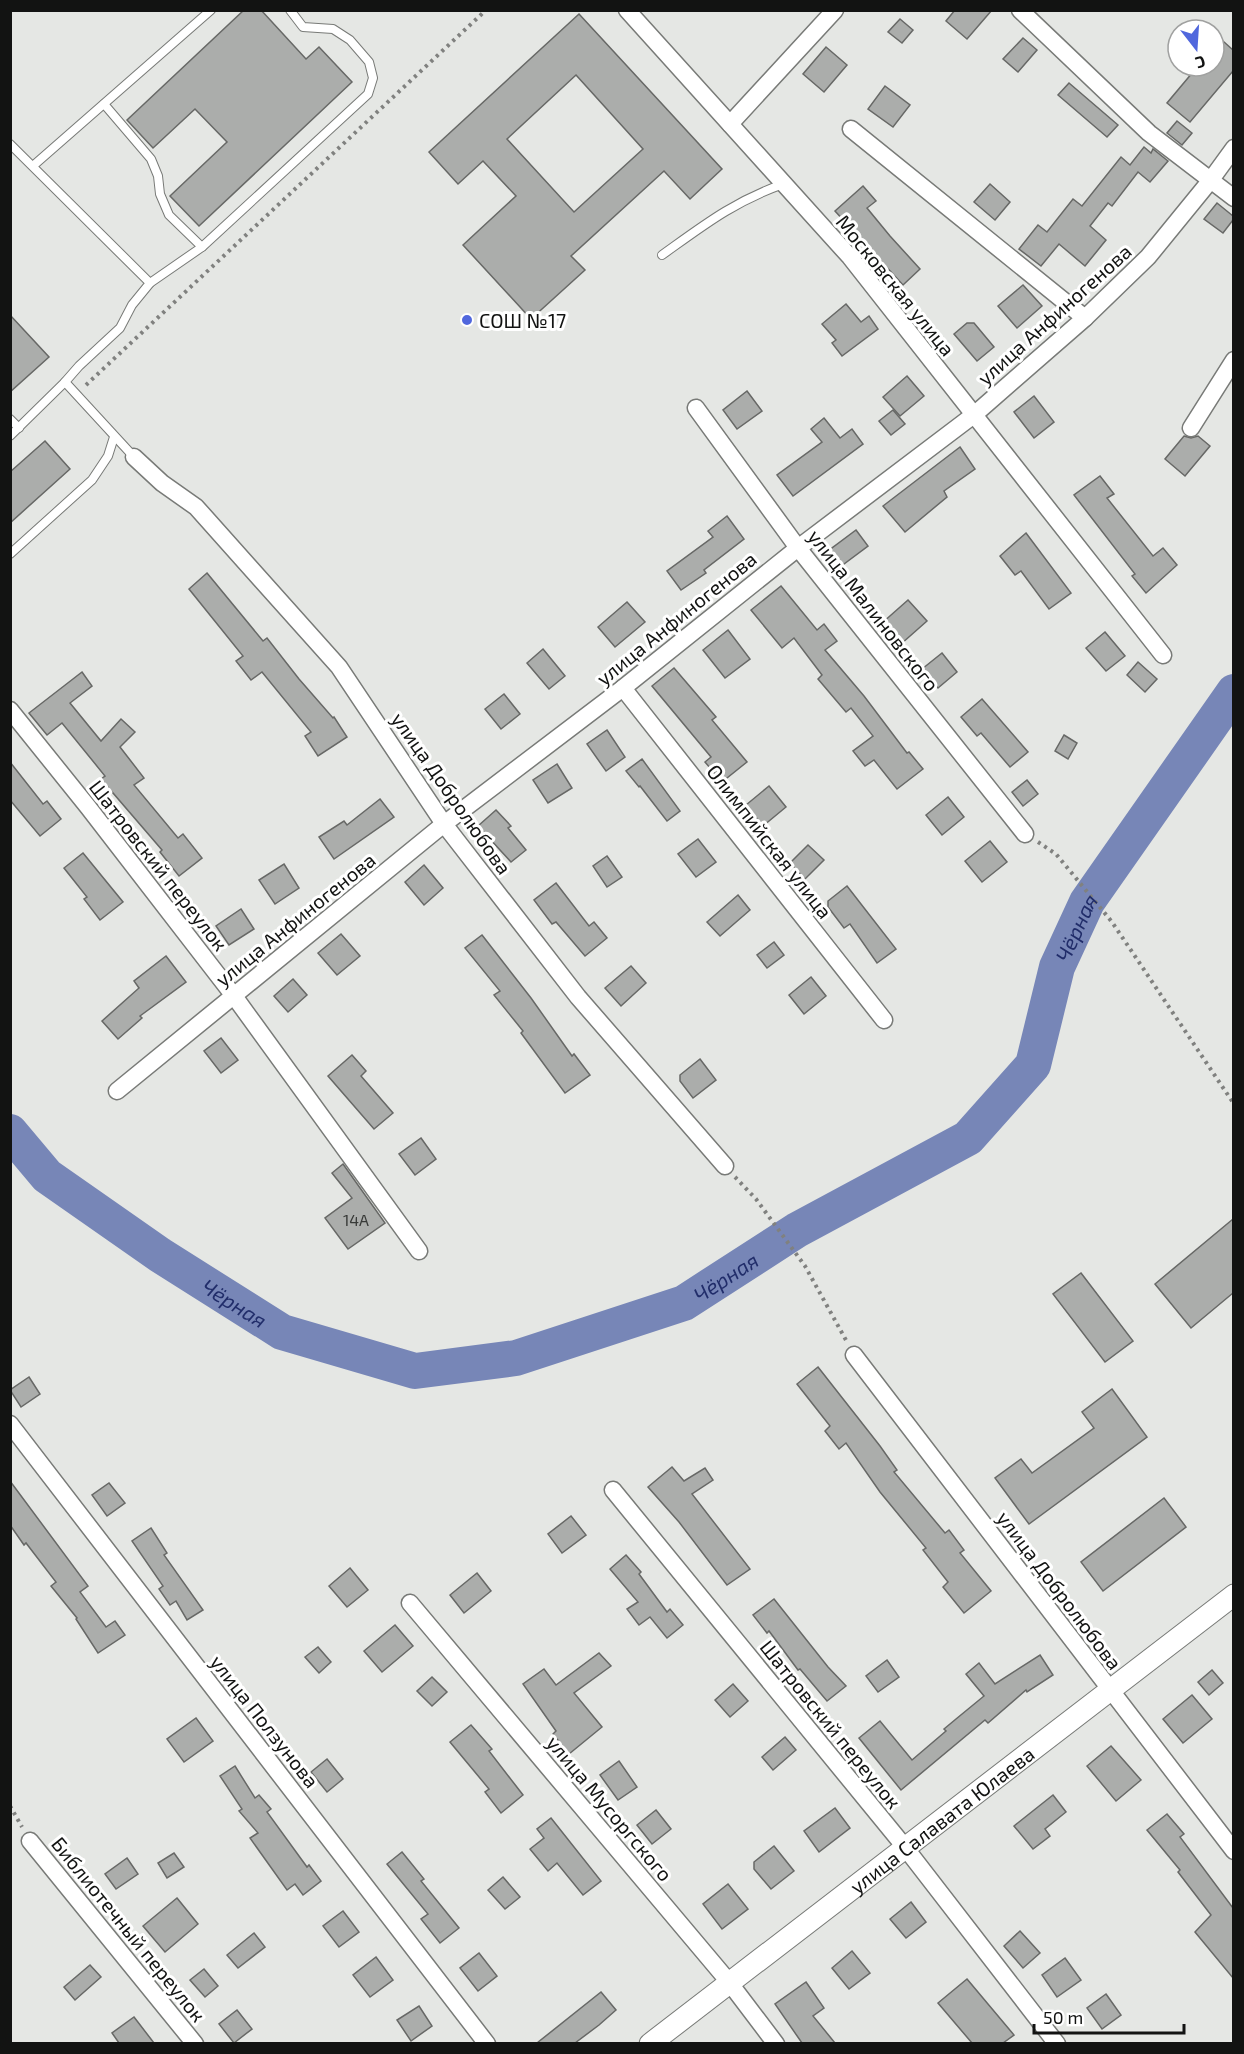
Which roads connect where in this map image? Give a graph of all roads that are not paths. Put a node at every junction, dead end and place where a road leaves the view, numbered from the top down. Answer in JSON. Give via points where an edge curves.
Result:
{"nodes":[{"id":1,"x":211,"y":10,"type":"edge"},
{"id":2,"x":290,"y":10,"type":"edge"},
{"id":3,"x":627,"y":10,"type":"edge"},
{"id":4,"x":835,"y":10,"type":"edge"},
{"id":5,"x":1020,"y":10,"type":"edge"},
{"id":6,"x":104,"y":104,"type":"junction"},
{"id":7,"x":730,"y":124,"type":"junction"},
{"id":8,"x":851,"y":129,"type":"dead end"},
{"id":9,"x":10,"y":144,"type":"edge"},
{"id":10,"x":1233,"y":148,"type":"edge"},
{"id":11,"x":33,"y":165,"type":"junction"},
{"id":12,"x":1210,"y":181,"type":"junction"},
{"id":13,"x":783,"y":184,"type":"junction"},
{"id":14,"x":1233,"y":198,"type":"edge"},
{"id":15,"x":201,"y":247,"type":"junction"},
{"id":16,"x":662,"y":255,"type":"dead end"},
{"id":17,"x":150,"y":284,"type":"junction"},
{"id":18,"x":1085,"y":318,"type":"junction"},
{"id":19,"x":1233,"y":360,"type":"edge"},
{"id":20,"x":64,"y":382,"type":"junction"},
{"id":21,"x":696,"y":408,"type":"dead end"},
{"id":22,"x":975,"y":414,"type":"junction"},
{"id":23,"x":10,"y":419,"type":"edge"},
{"id":24,"x":19,"y":428,"type":"junction"},
{"id":25,"x":1191,"y":428,"type":"dead end"},
{"id":26,"x":10,"y":436,"type":"edge"},
{"id":27,"x":114,"y":436,"type":"junction"},
{"id":28,"x":134,"y":457,"type":"joint"},
{"id":29,"x":798,"y":548,"type":"junction"},
{"id":30,"x":10,"y":554,"type":"edge"},
{"id":31,"x":1163,"y":655,"type":"dead end"},
{"id":32,"x":622,"y":688,"type":"junction"},
{"id":33,"x":10,"y":710,"type":"edge"},
{"id":34,"x":444,"y":824,"type":"junction"},
{"id":35,"x":1025,"y":834,"type":"dead end"},
{"id":36,"x":234,"y":996,"type":"junction"},
{"id":37,"x":884,"y":1020,"type":"dead end"},
{"id":38,"x":117,"y":1091,"type":"dead end"},
{"id":39,"x":725,"y":1166,"type":"road end"},
{"id":40,"x":419,"y":1251,"type":"dead end"},
{"id":41,"x":854,"y":1355,"type":"road end"},
{"id":42,"x":10,"y":1424,"type":"edge"},
{"id":43,"x":613,"y":1490,"type":"dead end"},
{"id":44,"x":1233,"y":1595,"type":"edge"},
{"id":45,"x":410,"y":1603,"type":"dead end"},
{"id":46,"x":1110,"y":1690,"type":"junction"},
{"id":47,"x":30,"y":1841,"type":"dead end"},
{"id":48,"x":904,"y":1846,"type":"junction"},
{"id":49,"x":1233,"y":1851,"type":"edge"},
{"id":50,"x":729,"y":1982,"type":"junction"},
{"id":51,"x":195,"y":2043,"type":"edge"},
{"id":52,"x":487,"y":2043,"type":"edge"},
{"id":53,"x":650,"y":2043,"type":"edge"},
{"id":54,"x":776,"y":2043,"type":"edge"},
{"id":55,"x":1057,"y":2043,"type":"edge"}],
"edges":[{"from":1,"to":6,"type":"lane"},
{"from":2,"to":15,"type":"lane","via":[[303,27],[333,29],[350,40],[369,62],[373,78],[368,94]]},
{"from":3,"to":7,"type":"street","name":"Московская улица"},
{"from":4,"to":7,"type":"street"},
{"from":5,"to":12,"type":"street","via":[[1149,133]]},
{"from":6,"to":11,"type":"lane"},
{"from":6,"to":15,"type":"lane","via":[[151,159],[169,215]]},
{"from":7,"to":13,"type":"street","name":"Московская улица"},
{"from":8,"to":18,"type":"street"},
{"from":9,"to":11,"type":"lane"},
{"from":10,"to":12,"type":"street","name":"улица Анфиногенова"},
{"from":11,"to":17,"type":"lane"},
{"from":12,"to":14,"type":"street"},
{"from":12,"to":18,"type":"street","name":"улица Анфиногенова","via":[[1148,257]]},
{"from":13,"to":16,"type":"lane","via":[[754,194],[722,212]]},
{"from":13,"to":22,"type":"street","name":"Московская улица","via":[[850,257]]},
{"from":15,"to":17,"type":"lane"},
{"from":17,"to":20,"type":"lane","via":[[120,328]]},
{"from":18,"to":22,"type":"street","name":"улица Анфиногенова"},
{"from":19,"to":25,"type":"street"},
{"from":20,"to":24,"type":"lane"},
{"from":20,"to":27,"type":"lane"},
{"from":21,"to":29,"type":"street","name":"улица Малиновского"},
{"from":22,"to":29,"type":"street","name":"улица Анфиногенова"},
{"from":22,"to":31,"type":"street","name":"Московская улица"},
{"from":23,"to":24,"type":"lane"},
{"from":24,"to":26,"type":"lane"},
{"from":27,"to":28,"type":"lane"},
{"from":27,"to":30,"type":"lane","via":[[108,456],[92,480]]},
{"from":28,"to":34,"type":"street","name":"улица Добролюбова","via":[[196,507],[339,667]]},
{"from":29,"to":32,"type":"street","name":"улица Анфиногенова"},
{"from":29,"to":35,"type":"street","name":"улица Малиновского"},
{"from":32,"to":34,"type":"street","name":"улица Анфиногенова"},
{"from":32,"to":37,"type":"street","name":"Олимпийская улица"},
{"from":33,"to":36,"type":"street","name":"Шатровский переулок"},
{"from":34,"to":36,"type":"street","name":"улица Анфиногенова"},
{"from":34,"to":39,"type":"street","name":"улица Добролюбова","via":[[578,997]]},
{"from":36,"to":38,"type":"street","name":"улица Анфиногенова"},
{"from":36,"to":40,"type":"street","name":"Шатровский переулок"},
{"from":41,"to":46,"type":"street","name":"улица Добролюбова"},
{"from":42,"to":52,"type":"street","name":"улица Ползунова"},
{"from":43,"to":48,"type":"street","name":"Шатровский переулок"},
{"from":44,"to":46,"type":"street","name":"улица Салавата Юлаева"},
{"from":45,"to":50,"type":"street","name":"улица Мусоргского"},
{"from":46,"to":48,"type":"street","name":"улица Салавата Юлаева"},
{"from":46,"to":49,"type":"street","name":"улица Добролюбова"},
{"from":47,"to":51,"type":"street","name":"Библиотечный переулок"},
{"from":48,"to":50,"type":"street","name":"улица Салавата Юлаева"},
{"from":48,"to":55,"type":"street","name":"Шатровский переулок"},
{"from":50,"to":53,"type":"street","name":"улица Салавата Юлаева"},
{"from":50,"to":54,"type":"street","name":"улица Мусоргского"}]}
